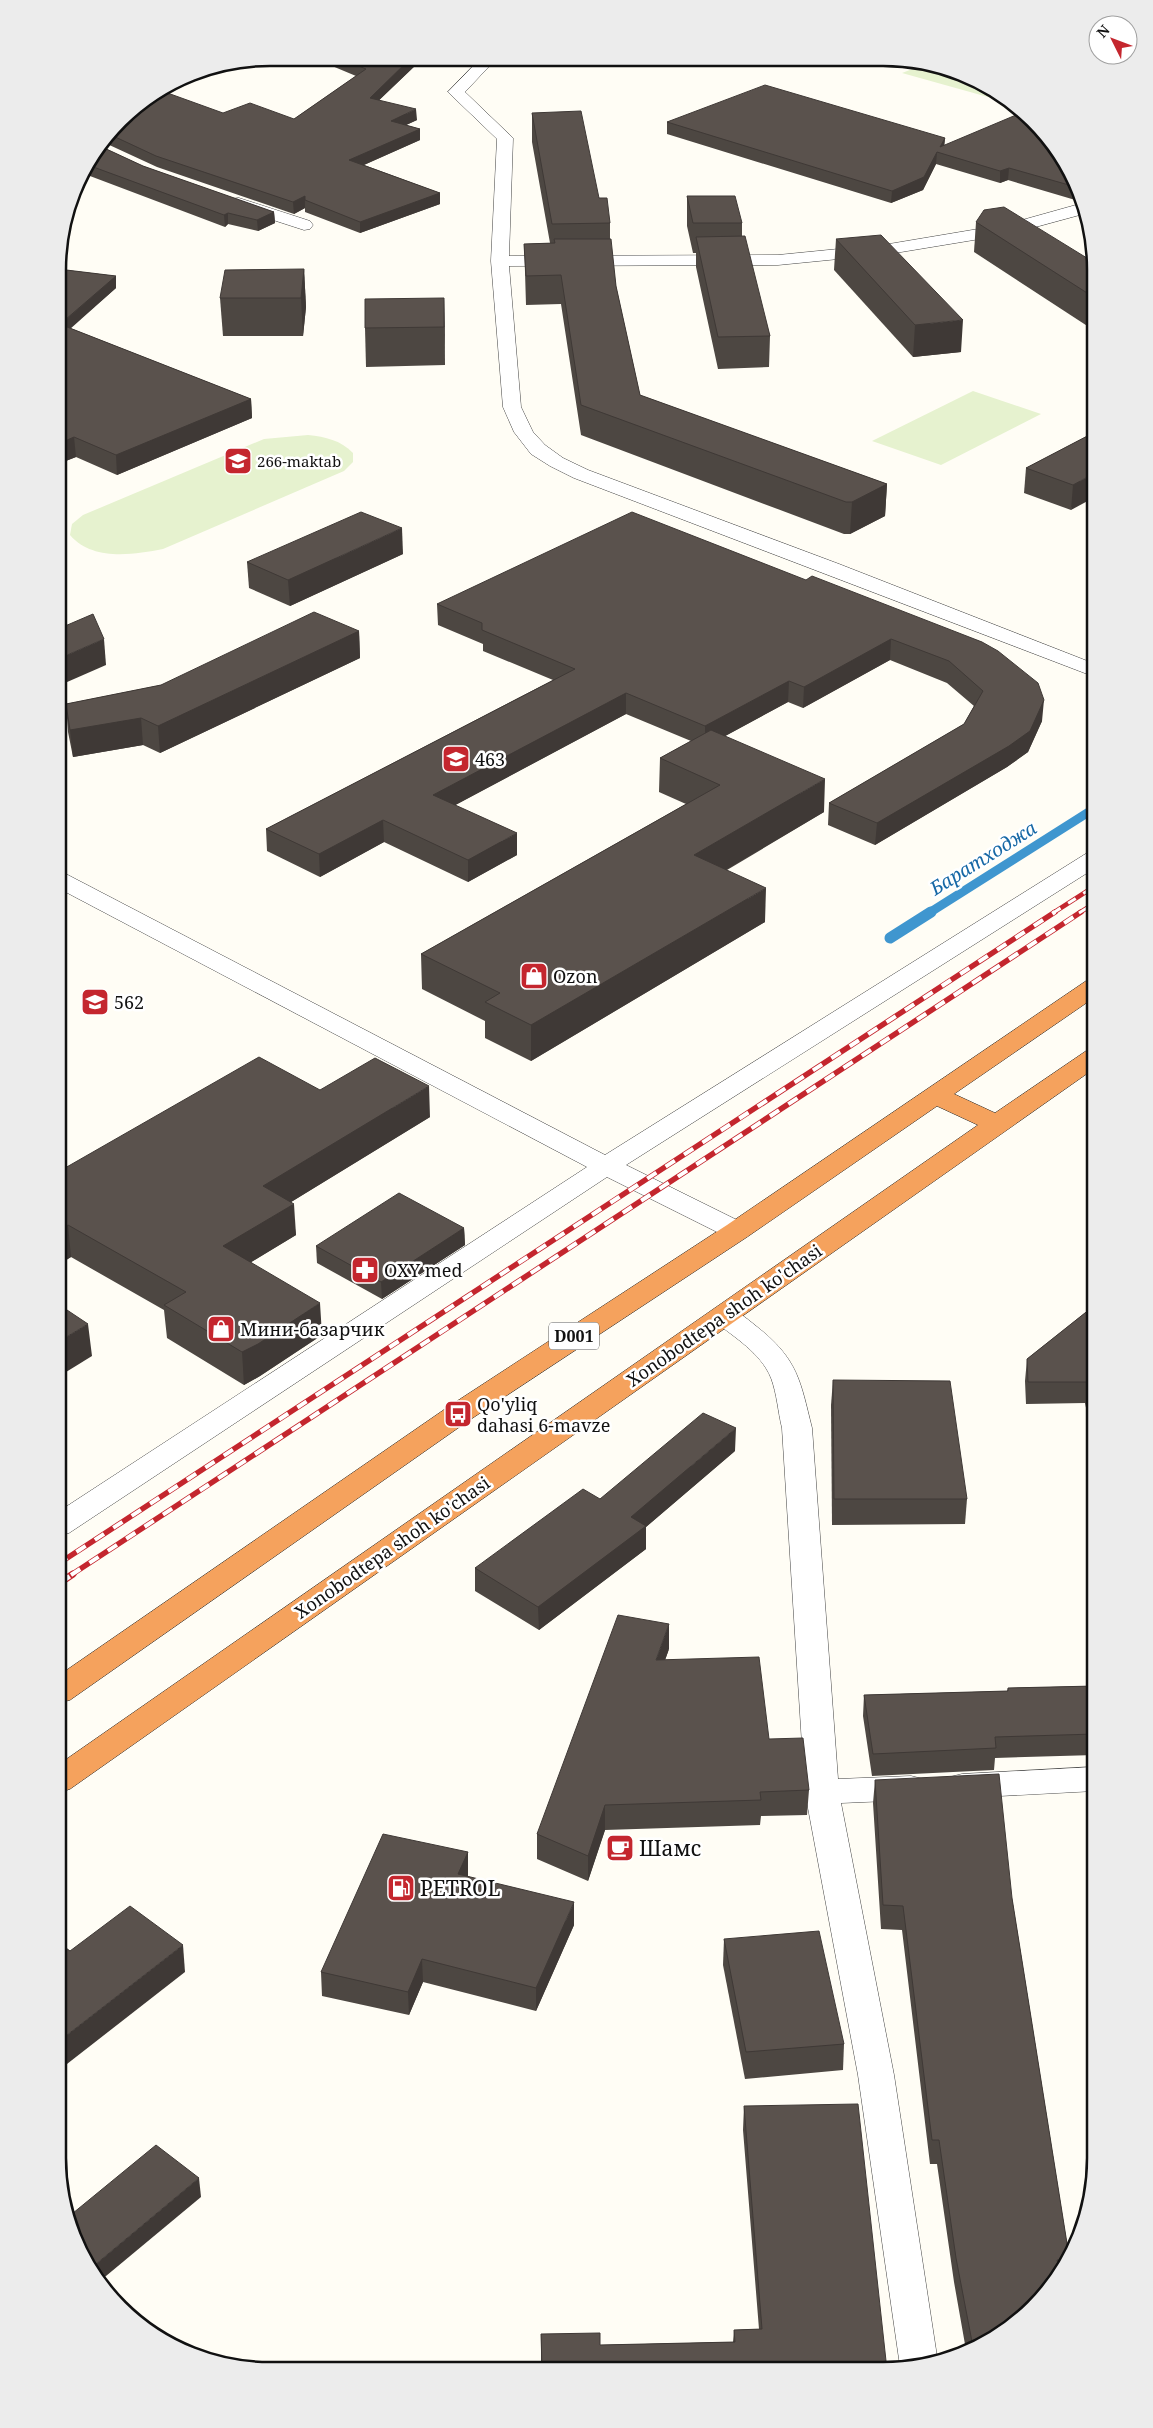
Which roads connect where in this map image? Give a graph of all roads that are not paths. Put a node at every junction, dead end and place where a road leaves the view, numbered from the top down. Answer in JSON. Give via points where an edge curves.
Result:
{"nodes":[{"id":1,"x":481,"y":66,"type":"edge"},
{"id":2,"x":220,"y":196,"type":"edge"},
{"id":3,"x":1078,"y":210,"type":"edge"},
{"id":4,"x":304,"y":225,"type":"dead end"},
{"id":5,"x":500,"y":261,"type":"junction"},
{"id":6,"x":1087,"y":668,"type":"edge"},
{"id":7,"x":1087,"y":863,"type":"edge"},
{"id":8,"x":66,"y":883,"type":"edge"},
{"id":9,"x":1087,"y":991,"type":"edge"},
{"id":10,"x":1087,"y":1062,"type":"edge"},
{"id":11,"x":934,"y":1095,"type":"junction"},
{"id":12,"x":997,"y":1124,"type":"junction"},
{"id":13,"x":606,"y":1166,"type":"junction"},
{"id":14,"x":737,"y":1230,"type":"junction"},
{"id":15,"x":724,"y":1315,"type":"junction"},
{"id":16,"x":66,"y":1521,"type":"edge"},
{"id":17,"x":66,"y":1686,"type":"edge"},
{"id":18,"x":66,"y":1775,"type":"edge"},
{"id":19,"x":1087,"y":1779,"type":"edge"},
{"id":20,"x":822,"y":1792,"type":"junction"},
{"id":21,"x":919,"y":2358,"type":"edge"}],
"edges":[{"from":1,"to":5,"type":"street","via":[[456,92],[505,138]]},
{"from":2,"to":4,"type":"street"},
{"from":3,"to":5,"type":"street","via":[[1010,229],[889,249],[795,259]]},
{"from":5,"to":6,"type":"street","via":[[512,407],[523,434],[540,452],[581,474]]},
{"from":7,"to":13,"type":"street"},
{"from":8,"to":13,"type":"street"},
{"from":9,"to":11,"type":"highway","number":"D001"},
{"from":10,"to":12,"type":"highway","name":"Xonobodtepa shoh ko'chasi"},
{"from":11,"to":12,"type":"highway"},
{"from":11,"to":14,"type":"highway","number":"D001"},
{"from":12,"to":15,"type":"highway","name":"Xonobodtepa shoh ko'chasi"},
{"from":13,"to":14,"type":"street"},
{"from":13,"to":16,"type":"street"},
{"from":14,"to":17,"type":"highway","number":"D001","via":[[458,1414]]},
{"from":15,"to":18,"type":"highway","name":"Xonobodtepa shoh ko'chasi"},
{"from":15,"to":20,"type":"street","via":[[762,1345],[778,1364],[785,1378],[797,1428]]},
{"from":19,"to":20,"type":"street"},
{"from":20,"to":21,"type":"street","via":[[876,2075]]}]}
